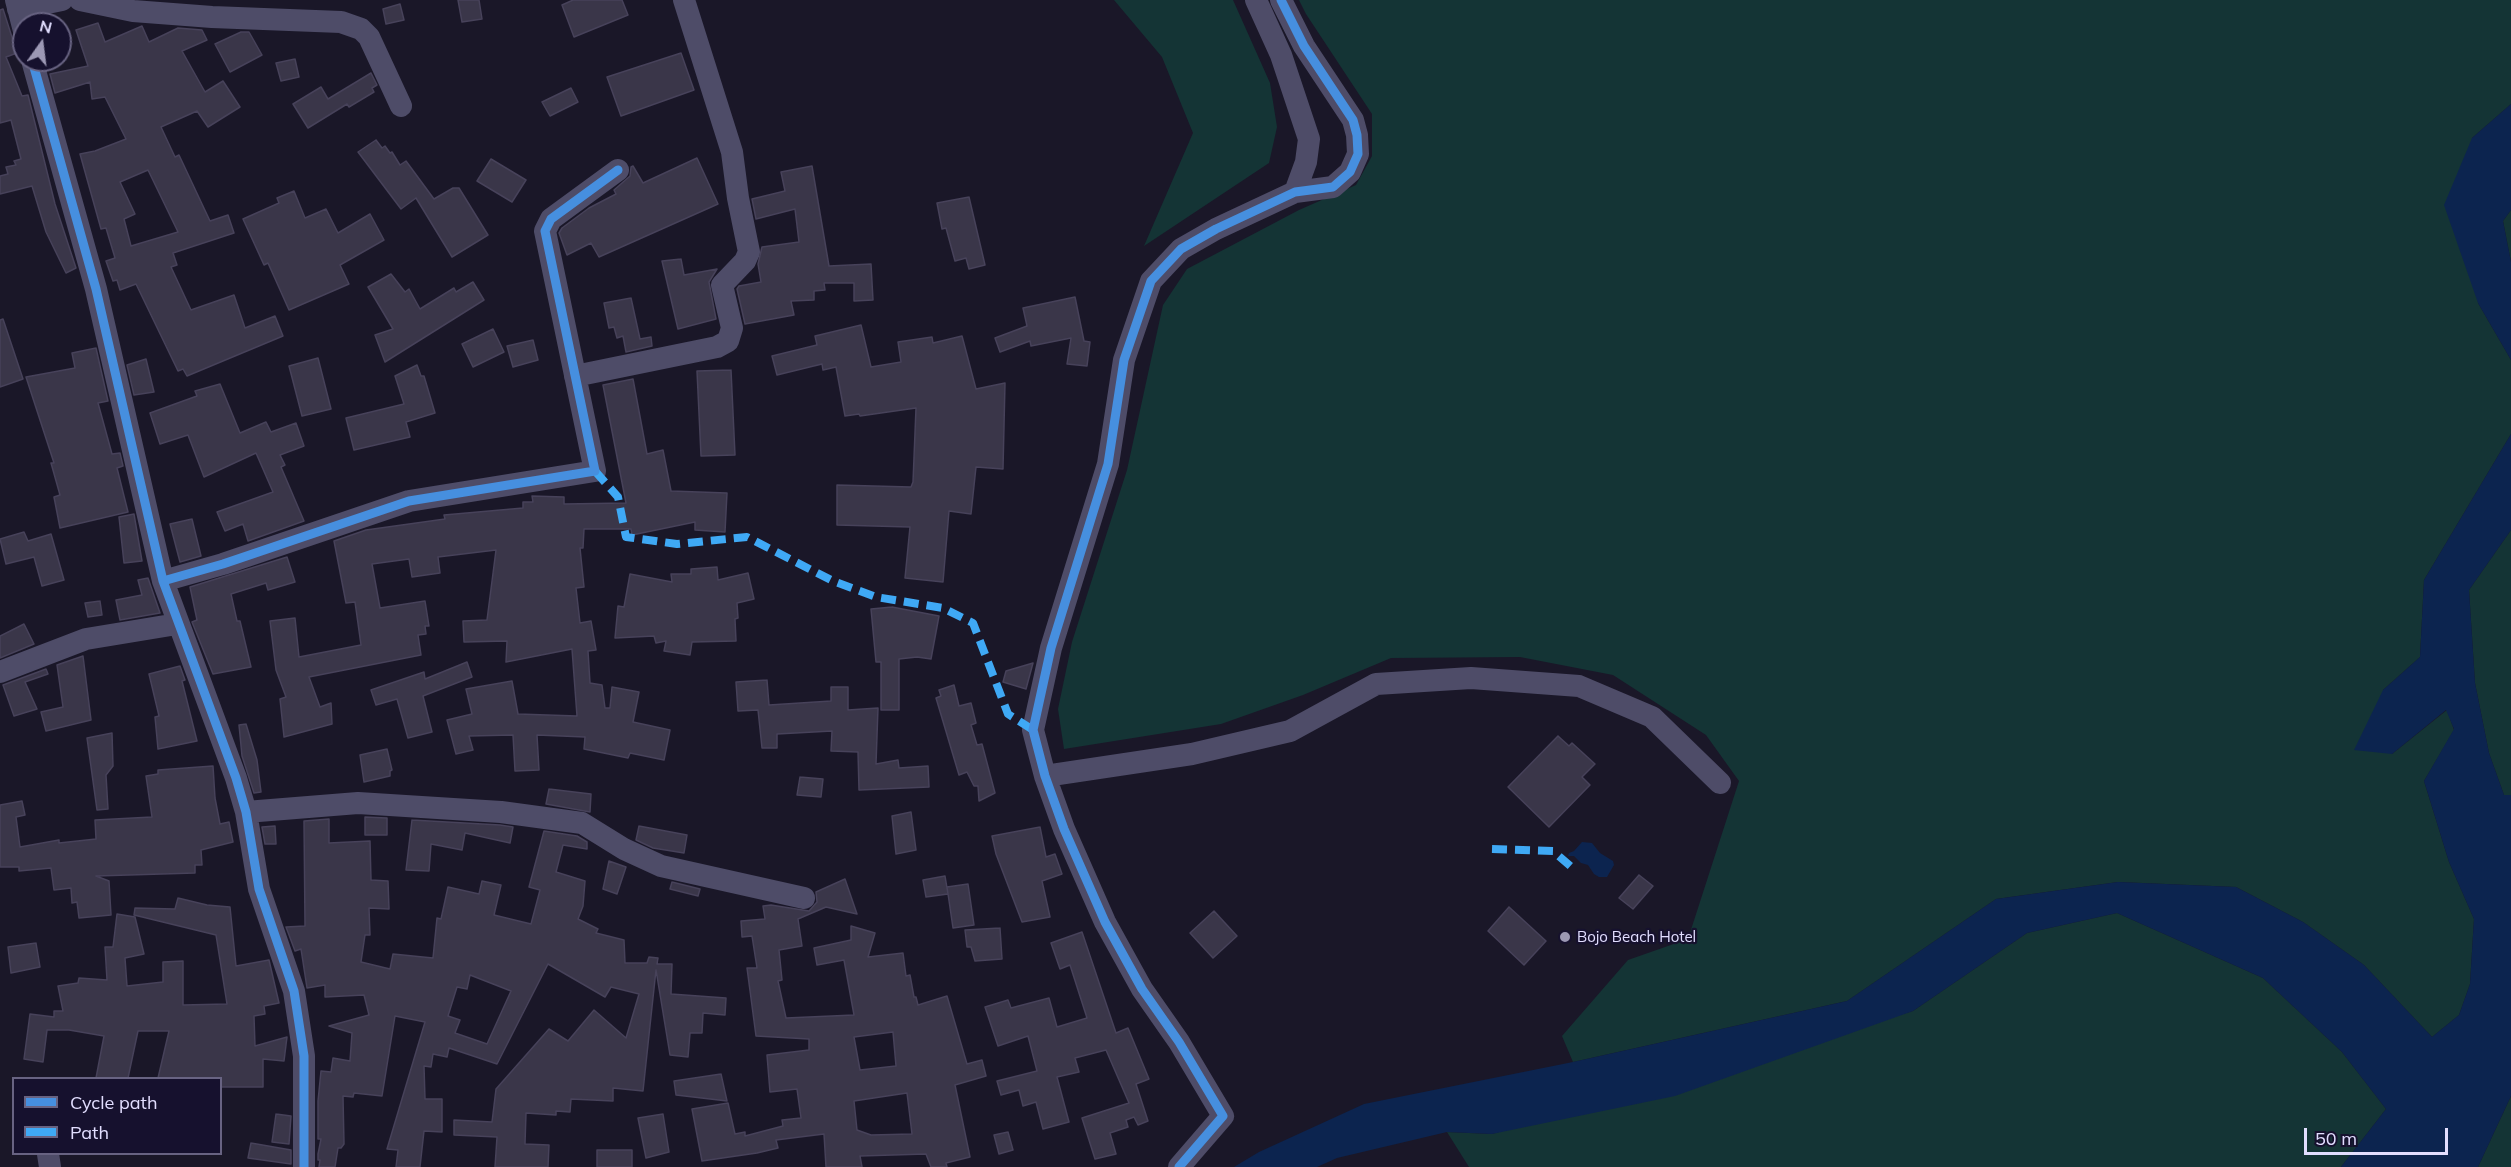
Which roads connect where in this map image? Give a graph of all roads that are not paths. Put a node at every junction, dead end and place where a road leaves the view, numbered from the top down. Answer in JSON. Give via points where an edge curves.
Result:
{"nodes":[{"id":1,"x":62,"y":0,"type":"edge"},
{"id":2,"x":80,"y":0,"type":"edge"},
{"id":3,"x":684,"y":0,"type":"edge"},
{"id":4,"x":1256,"y":0,"type":"edge"},
{"id":5,"x":1281,"y":0,"type":"edge"},
{"id":6,"x":17,"y":5,"type":"edge"},
{"id":7,"x":1304,"y":46,"type":"junction"},
{"id":8,"x":1281,"y":55,"type":"junction"},
{"id":9,"x":35,"y":72,"type":"edge"},
{"id":10,"x":401,"y":106,"type":"dead end"},
{"id":11,"x":618,"y":170,"type":"dead end"},
{"id":12,"x":1295,"y":192,"type":"junction"},
{"id":13,"x":575,"y":376,"type":"junction"},
{"id":14,"x":163,"y":581,"type":"junction"},
{"id":15,"x":177,"y":624,"type":"junction"},
{"id":16,"x":0,"y":672,"type":"edge"},
{"id":17,"x":1045,"y":776,"type":"junction"},
{"id":18,"x":1720,"y":783,"type":"dead end"},
{"id":19,"x":246,"y":812,"type":"junction"},
{"id":20,"x":804,"y":898,"type":"dead end"},
{"id":21,"x":304,"y":1167,"type":"edge"},
{"id":22,"x":1179,"y":1167,"type":"edge"}],
"edges":[{"from":1,"to":6,"type":"street"},
{"from":2,"to":10,"type":"street","via":[[116,8],[212,17],[341,22],[361,29],[369,37]]},
{"from":3,"to":13,"type":"street","via":[[732,152],[749,252],[746,261],[722,285],[732,328],[728,340],[717,348]]},
{"from":4,"to":8,"type":"street"},
{"from":5,"to":7,"type":"street"},
{"from":7,"to":8,"type":"street"},
{"from":7,"to":12,"type":"street","via":[[1353,120],[1358,154],[1350,172],[1333,187]]},
{"from":8,"to":12,"type":"street","via":[[1309,139]]},
{"from":9,"to":14,"type":"street","via":[[96,289]]},
{"from":11,"to":13,"type":"street","via":[[551,219],[545,231]]},
{"from":12,"to":17,"type":"street","via":[[1181,249],[1151,281],[1124,360],[1108,464],[1040,694],[1033,730]]},
{"from":13,"to":14,"type":"street","via":[[595,471],[409,501]]},
{"from":14,"to":15,"type":"street"},
{"from":15,"to":16,"type":"street","via":[[86,639]]},
{"from":15,"to":19,"type":"street"},
{"from":17,"to":18,"type":"street","via":[[1192,754],[1290,731],[1376,684],[1471,678],[1579,686],[1652,717]]},
{"from":17,"to":22,"type":"street","via":[[1105,922],[1142,989],[1223,1116]]},
{"from":19,"to":20,"type":"street","via":[[358,803],[501,812],[582,823],[661,866]]},
{"from":19,"to":21,"type":"street","via":[[259,889],[294,991],[304,1056]]}]}
